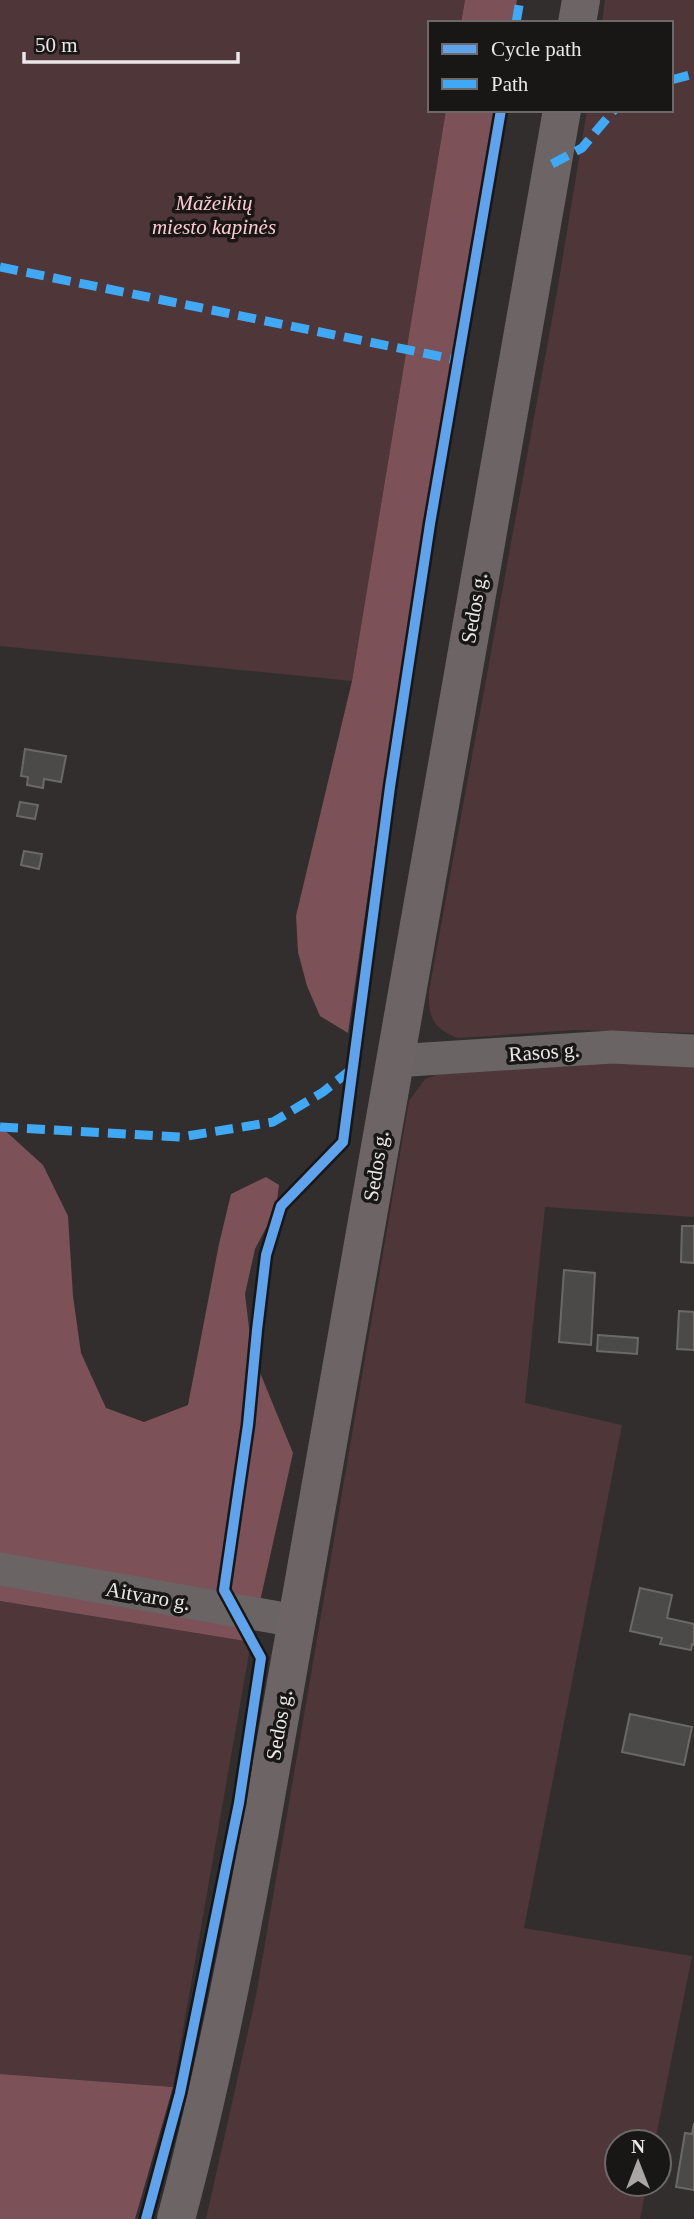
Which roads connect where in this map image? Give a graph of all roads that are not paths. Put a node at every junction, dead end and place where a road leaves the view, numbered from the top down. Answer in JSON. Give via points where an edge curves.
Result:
{"nodes":[{"id":1,"x":581,"y":0,"type":"edge"},
{"id":2,"x":577,"y":21,"type":"edge"},
{"id":3,"x":562,"y":112,"type":"edge"},
{"id":4,"x":694,"y":1051,"type":"edge"},
{"id":5,"x":394,"y":1061,"type":"junction"},
{"id":6,"x":0,"y":1569,"type":"edge"},
{"id":7,"x":296,"y":1622,"type":"junction"},
{"id":8,"x":176,"y":2219,"type":"edge"}],
"edges":[{"from":1,"to":2,"type":"main road"},
{"from":3,"to":5,"type":"main road","name":"Sedos g."},
{"from":4,"to":5,"type":"street","name":"Rasos g.","via":[[612,1047]]},
{"from":5,"to":7,"type":"main road","name":"Sedos g."},
{"from":6,"to":7,"type":"street","name":"Aitvaro g."},
{"from":7,"to":8,"type":"main road","name":"Sedos g.","via":[[231,1991]]}]}
